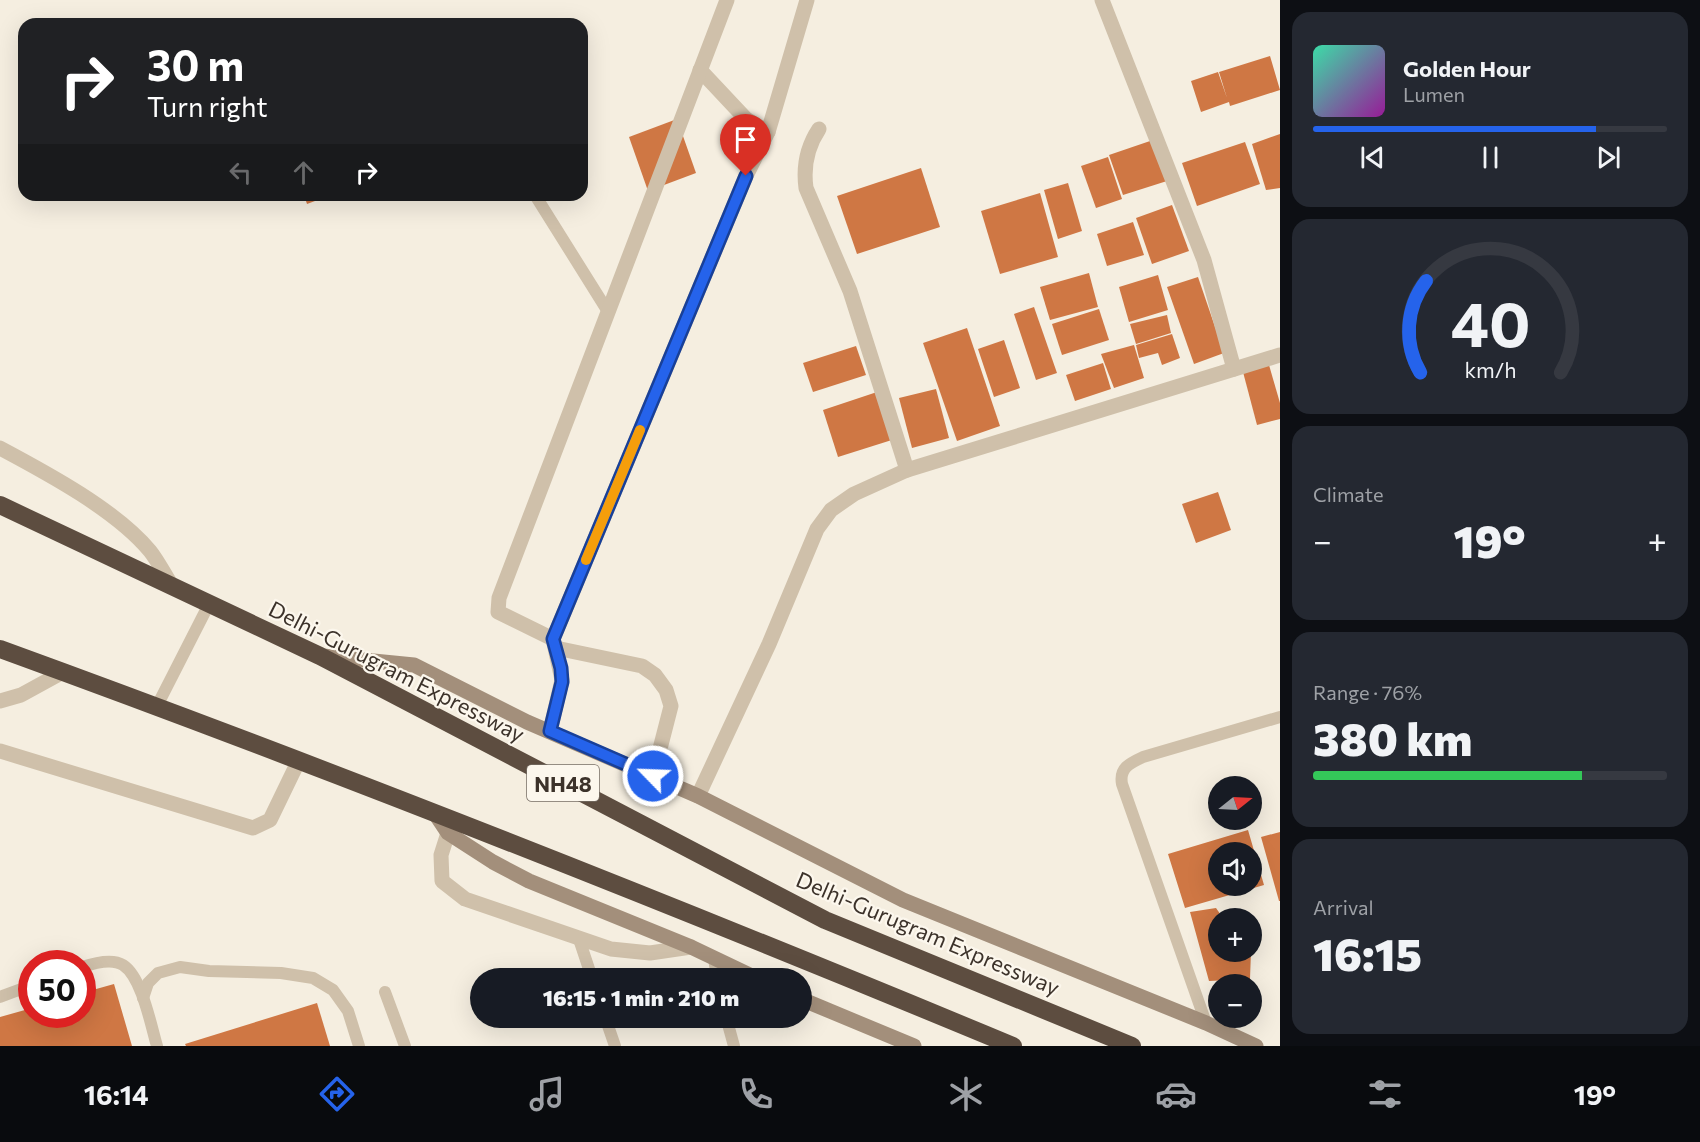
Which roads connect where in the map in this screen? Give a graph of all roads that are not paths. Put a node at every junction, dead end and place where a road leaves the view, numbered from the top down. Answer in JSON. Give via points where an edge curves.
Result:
{"nodes":[{"id":1,"x":727,"y":0,"type":"edge"},
{"id":2,"x":807,"y":0,"type":"edge"},
{"id":3,"x":1102,"y":0,"type":"edge"},
{"id":4,"x":700,"y":70,"type":"junction"},
{"id":5,"x":819,"y":129,"type":"dead end"},
{"id":6,"x":768,"y":132,"type":"junction"},
{"id":7,"x":539,"y":201,"type":"edge"},
{"id":8,"x":607,"y":310,"type":"junction"},
{"id":9,"x":1280,"y":355,"type":"edge"},
{"id":10,"x":1234,"y":369,"type":"junction"},
{"id":11,"x":0,"y":448,"type":"edge"},
{"id":12,"x":907,"y":470,"type":"junction"},
{"id":13,"x":0,"y":505,"type":"edge"},
{"id":14,"x":172,"y":586,"type":"junction"},
{"id":15,"x":209,"y":604,"type":"junction"},
{"id":16,"x":554,"y":643,"type":"junction"},
{"id":17,"x":0,"y":649,"type":"edge"},
{"id":18,"x":320,"y":656,"type":"junction"},
{"id":19,"x":63,"y":672,"type":"junction"},
{"id":20,"x":0,"y":701,"type":"edge"},
{"id":21,"x":157,"y":706,"type":"junction"},
{"id":22,"x":1280,"y":717,"type":"edge"},
{"id":23,"x":550,"y":731,"type":"junction"},
{"id":24,"x":0,"y":751,"type":"edge"},
{"id":25,"x":299,"y":760,"type":"junction"},
{"id":26,"x":653,"y":776,"type":"junction"},
{"id":27,"x":698,"y":796,"type":"junction"},
{"id":28,"x":434,"y":812,"type":"junction"},
{"id":29,"x":448,"y":833,"type":"junction"},
{"id":30,"x":579,"y":939,"type":"junction"},
{"id":31,"x":691,"y":947,"type":"junction"},
{"id":32,"x":714,"y":958,"type":"junction"},
{"id":33,"x":96,"y":964,"type":"edge"},
{"id":34,"x":589,"y":968,"type":"edge"},
{"id":35,"x":716,"y":968,"type":"edge"},
{"id":36,"x":735,"y":968,"type":"edge"},
{"id":37,"x":18,"y":991,"type":"edge"},
{"id":38,"x":385,"y":992,"type":"dead end"},
{"id":39,"x":0,"y":997,"type":"edge"},
{"id":40,"x":143,"y":998,"type":"junction"},
{"id":41,"x":812,"y":1004,"type":"edge"},
{"id":42,"x":1206,"y":1023,"type":"junction"},
{"id":43,"x":609,"y":1028,"type":"edge"},
{"id":44,"x":729,"y":1028,"type":"edge"},
{"id":45,"x":157,"y":1046,"type":"edge"},
{"id":46,"x":359,"y":1046,"type":"edge"},
{"id":47,"x":405,"y":1046,"type":"edge"},
{"id":48,"x":615,"y":1046,"type":"edge"},
{"id":49,"x":734,"y":1046,"type":"edge"},
{"id":50,"x":914,"y":1046,"type":"edge"},
{"id":51,"x":1013,"y":1046,"type":"edge"},
{"id":52,"x":1132,"y":1046,"type":"edge"},
{"id":53,"x":1256,"y":1046,"type":"edge"}],
"edges":[{"from":1,"to":4,"type":"street"},
{"from":2,"to":6,"type":"street"},
{"from":3,"to":10,"type":"street","via":[[1204,260]]},
{"from":4,"to":6,"type":"street","via":[[746,119]]},
{"from":4,"to":8,"type":"street"},
{"from":5,"to":12,"type":"street","via":[[804,169],[806,188],[850,291]]},
{"from":6,"to":16,"type":"street","via":[[741,187]]},
{"from":7,"to":8,"type":"lane"},
{"from":8,"to":16,"type":"street","via":[[499,598],[498,612]]},
{"from":9,"to":10,"type":"street"},
{"from":10,"to":12,"type":"street"},
{"from":11,"to":14,"type":"street","via":[[44,471],[116,519],[150,551]]},
{"from":12,"to":27,"type":"street","via":[[854,494],[831,510],[817,529]]},
{"from":13,"to":14,"type":"highway","name":"Delhi-Gurugram Expressway","number":"NH48"},
{"from":14,"to":15,"type":"highway","name":"Delhi-Gurugram Expressway","number":"NH48"},
{"from":15,"to":18,"type":"highway","name":"Delhi-Gurugram Expressway","number":"NH48"},
{"from":15,"to":21,"type":"lane"},
{"from":16,"to":23,"type":"street","via":[[562,682]]},
{"from":16,"to":26,"type":"street","via":[[642,666],[655,675],[671,706]]},
{"from":17,"to":19,"type":"highway"},
{"from":18,"to":23,"type":"main road","via":[[414,665]]},
{"from":18,"to":52,"type":"highway","name":"Delhi-Gurugram Expressway","number":"NH48","via":[[825,920]]},
{"from":19,"to":20,"type":"street","via":[[21,695]]},
{"from":19,"to":21,"type":"highway"},
{"from":21,"to":25,"type":"highway"},
{"from":22,"to":42,"type":"lane","via":[[1143,757],[1122,772],[1122,784]]},
{"from":23,"to":26,"type":"main road"},
{"from":24,"to":25,"type":"street","via":[[253,828],[270,820]]},
{"from":25,"to":28,"type":"highway"},
{"from":26,"to":27,"type":"main road"},
{"from":27,"to":42,"type":"main road","via":[[903,900]]},
{"from":28,"to":29,"type":"main road"},
{"from":28,"to":51,"type":"highway"},
{"from":29,"to":30,"type":"street","via":[[441,855],[442,880],[465,899]]},
{"from":29,"to":31,"type":"main road","via":[[529,881]]},
{"from":30,"to":31,"type":"street","via":[[611,949],[650,954]]},
{"from":30,"to":34,"type":"lane"},
{"from":31,"to":32,"type":"main road"},
{"from":32,"to":35,"type":"lane"},
{"from":32,"to":36,"type":"main road"},
{"from":33,"to":40,"type":"lane","via":[[112,961],[124,965]]},
{"from":37,"to":39,"type":"lane"},
{"from":38,"to":47,"type":"lane"},
{"from":40,"to":45,"type":"lane"},
{"from":40,"to":46,"type":"lane","via":[[148,983],[158,973],[180,967],[281,972],[313,978],[333,990],[348,1011]]},
{"from":41,"to":50,"type":"main road"},
{"from":42,"to":53,"type":"main road"},
{"from":43,"to":48,"type":"lane"},
{"from":44,"to":49,"type":"lane"}]}
